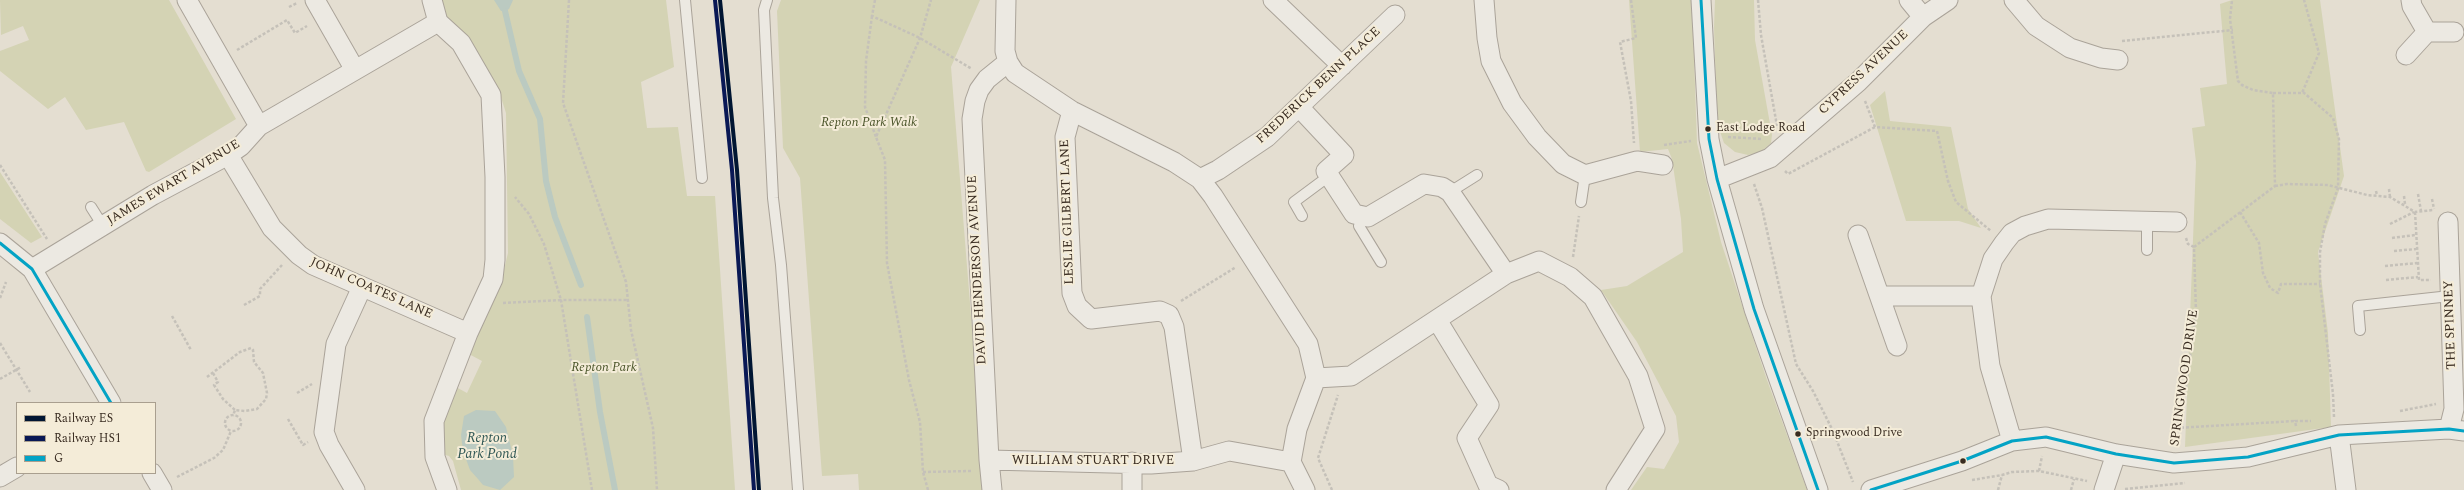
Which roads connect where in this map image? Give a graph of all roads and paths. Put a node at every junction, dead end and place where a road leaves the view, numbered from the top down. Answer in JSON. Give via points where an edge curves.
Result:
{"nodes":[{"id":1,"x":187,"y":0,"type":"edge"},
{"id":2,"x":315,"y":0,"type":"edge"},
{"id":3,"x":432,"y":0,"type":"edge"},
{"id":4,"x":569,"y":0,"type":"edge"},
{"id":5,"x":685,"y":0,"type":"edge"},
{"id":6,"x":767,"y":0,"type":"edge"},
{"id":7,"x":875,"y":0,"type":"edge"},
{"id":8,"x":932,"y":0,"type":"edge"},
{"id":9,"x":1006,"y":0,"type":"edge"},
{"id":10,"x":1273,"y":0,"type":"edge"},
{"id":11,"x":1484,"y":0,"type":"edge"},
{"id":12,"x":1631,"y":0,"type":"edge"},
{"id":13,"x":1701,"y":0,"type":"edge"},
{"id":14,"x":1758,"y":0,"type":"edge"},
{"id":15,"x":1909,"y":0,"type":"edge"},
{"id":16,"x":1948,"y":0,"type":"edge"},
{"id":17,"x":2014,"y":0,"type":"edge"},
{"id":18,"x":2232,"y":0,"type":"edge"},
{"id":19,"x":2304,"y":0,"type":"edge"},
{"id":20,"x":2411,"y":0,"type":"edge"},
{"id":21,"x":1395,"y":15,"type":"dead end"},
{"id":22,"x":872,"y":16,"type":"junction"},
{"id":23,"x":1923,"y":17,"type":"junction"},
{"id":24,"x":438,"y":22,"type":"junction"},
{"id":25,"x":302,"y":28,"type":"dead end"},
{"id":26,"x":2232,"y":30,"type":"junction"},
{"id":27,"x":2427,"y":32,"type":"junction"},
{"id":28,"x":2454,"y":32,"type":"dead end"},
{"id":29,"x":920,"y":38,"type":"junction"},
{"id":30,"x":232,"y":53,"type":"dead end"},
{"id":31,"x":2406,"y":54,"type":"dead end"},
{"id":32,"x":2118,"y":60,"type":"joint"},
{"id":33,"x":1008,"y":62,"type":"junction"},
{"id":34,"x":1342,"y":66,"type":"junction"},
{"id":35,"x":355,"y":70,"type":"junction"},
{"id":36,"x":988,"y":79,"type":"junction"},
{"id":37,"x":1858,"y":82,"type":"junction"},
{"id":38,"x":2303,"y":92,"type":"junction"},
{"id":39,"x":2273,"y":93,"type":"junction"},
{"id":40,"x":1299,"y":107,"type":"junction"},
{"id":41,"x":1072,"y":110,"type":"junction"},
{"id":42,"x":259,"y":126,"type":"junction"},
{"id":43,"x":1875,"y":127,"type":"junction"},
{"id":44,"x":876,"y":138,"type":"junction"},
{"id":45,"x":1710,"y":139,"type":"junction"},
{"id":46,"x":1657,"y":146,"type":"dead end"},
{"id":47,"x":1776,"y":153,"type":"junction"},
{"id":48,"x":228,"y":155,"type":"junction"},
{"id":49,"x":1637,"y":161,"type":"junction"},
{"id":50,"x":1663,"y":164,"type":"dead end"},
{"id":51,"x":0,"y":165,"type":"edge"},
{"id":52,"x":1749,"y":168,"type":"junction"},
{"id":53,"x":1477,"y":175,"type":"dead end"},
{"id":54,"x":1585,"y":175,"type":"junction"},
{"id":55,"x":1329,"y":176,"type":"junction"},
{"id":56,"x":702,"y":178,"type":"dead end"},
{"id":57,"x":1200,"y":179,"type":"junction"},
{"id":58,"x":1717,"y":179,"type":"junction"},
{"id":59,"x":2275,"y":186,"type":"junction"},
{"id":60,"x":495,"y":188,"type":"junction"},
{"id":61,"x":2338,"y":188,"type":"junction"},
{"id":62,"x":2389,"y":189,"type":"dead end"},
{"id":63,"x":2376,"y":191,"type":"dead end"},
{"id":64,"x":1450,"y":192,"type":"junction"},
{"id":65,"x":2418,"y":194,"type":"dead end"},
{"id":66,"x":2377,"y":195,"type":"junction"},
{"id":67,"x":2404,"y":196,"type":"dead end"},
{"id":68,"x":2390,"y":197,"type":"junction"},
{"id":69,"x":2432,"y":199,"type":"dead end"},
{"id":70,"x":1581,"y":202,"type":"joint"},
{"id":71,"x":2405,"y":205,"type":"junction"},
{"id":72,"x":91,"y":206,"type":"dead end"},
{"id":73,"x":2434,"y":210,"type":"junction"},
{"id":74,"x":2420,"y":211,"type":"junction"},
{"id":75,"x":2240,"y":212,"type":"junction"},
{"id":76,"x":2415,"y":212,"type":"junction"},
{"id":77,"x":1302,"y":216,"type":"dead end"},
{"id":78,"x":1362,"y":216,"type":"junction"},
{"id":79,"x":2147,"y":222,"type":"junction"},
{"id":80,"x":2177,"y":222,"type":"dead end"},
{"id":81,"x":2448,"y":222,"type":"joint"},
{"id":82,"x":2390,"y":224,"type":"dead end"},
{"id":83,"x":103,"y":226,"type":"junction"},
{"id":84,"x":1858,"y":235,"type":"dead end"},
{"id":85,"x":2415,"y":236,"type":"junction"},
{"id":86,"x":2392,"y":238,"type":"dead end"},
{"id":87,"x":49,"y":242,"type":"dead end"},
{"id":88,"x":2004,"y":242,"type":"junction"},
{"id":89,"x":0,"y":243,"type":"edge"},
{"id":90,"x":2416,"y":249,"type":"junction"},
{"id":91,"x":2147,"y":250,"type":"dead end"},
{"id":92,"x":2394,"y":251,"type":"dead end"},
{"id":93,"x":1252,"y":257,"type":"junction"},
{"id":94,"x":1381,"y":262,"type":"dead end"},
{"id":95,"x":284,"y":263,"type":"dead end"},
{"id":96,"x":2417,"y":263,"type":"junction"},
{"id":97,"x":2385,"y":266,"type":"dead end"},
{"id":98,"x":32,"y":269,"type":"junction"},
{"id":99,"x":1506,"y":274,"type":"junction"},
{"id":100,"x":1570,"y":277,"type":"junction"},
{"id":101,"x":2418,"y":277,"type":"junction"},
{"id":102,"x":2386,"y":280,"type":"dead end"},
{"id":103,"x":6,"y":282,"type":"dead end"},
{"id":104,"x":2320,"y":284,"type":"junction"},
{"id":105,"x":362,"y":287,"type":"junction"},
{"id":106,"x":1881,"y":296,"type":"junction"},
{"id":107,"x":1981,"y":296,"type":"junction"},
{"id":108,"x":2445,"y":297,"type":"junction"},
{"id":109,"x":0,"y":298,"type":"edge"},
{"id":110,"x":561,"y":300,"type":"junction"},
{"id":111,"x":627,"y":300,"type":"junction"},
{"id":112,"x":501,"y":303,"type":"dead end"},
{"id":113,"x":244,"y":305,"type":"dead end"},
{"id":114,"x":1171,"y":311,"type":"junction"},
{"id":115,"x":172,"y":316,"type":"dead end"},
{"id":116,"x":1437,"y":320,"type":"junction"},
{"id":117,"x":2360,"y":330,"type":"dead end"},
{"id":118,"x":468,"y":333,"type":"junction"},
{"id":119,"x":0,"y":343,"type":"edge"},
{"id":120,"x":1897,"y":346,"type":"dead end"},
{"id":121,"x":191,"y":350,"type":"dead end"},
{"id":122,"x":20,"y":367,"type":"dead end"},
{"id":123,"x":16,"y":370,"type":"junction"},
{"id":124,"x":213,"y":373,"type":"junction"},
{"id":125,"x":1351,"y":376,"type":"junction"},
{"id":126,"x":207,"y":377,"type":"dead end"},
{"id":127,"x":1316,"y":378,"type":"junction"},
{"id":128,"x":0,"y":379,"type":"edge"},
{"id":129,"x":30,"y":392,"type":"dead end"},
{"id":130,"x":110,"y":402,"type":"edge"},
{"id":131,"x":235,"y":410,"type":"junction"},
{"id":132,"x":233,"y":416,"type":"junction"},
{"id":133,"x":288,"y":419,"type":"dead end"},
{"id":134,"x":2318,"y":420,"type":"dead end"},
{"id":135,"x":2295,"y":421,"type":"junction"},
{"id":136,"x":2336,"y":427,"type":"junction"},
{"id":137,"x":2176,"y":428,"type":"junction"},
{"id":138,"x":2456,"y":430,"type":"edge"},
{"id":139,"x":231,"y":431,"type":"junction"},
{"id":140,"x":2012,"y":441,"type":"junction"},
{"id":141,"x":308,"y":442,"type":"dead end"},
{"id":142,"x":2299,"y":445,"type":"junction"},
{"id":143,"x":2116,"y":454,"type":"junction"},
{"id":144,"x":1193,"y":461,"type":"junction"},
{"id":145,"x":1962,"y":461,"type":"junction"},
{"id":146,"x":1132,"y":462,"type":"junction"},
{"id":147,"x":1291,"y":462,"type":"junction"},
{"id":148,"x":2174,"y":464,"type":"junction"},
{"id":149,"x":989,"y":465,"type":"junction"},
{"id":150,"x":16,"y":468,"type":"edge"},
{"id":151,"x":923,"y":472,"type":"junction"},
{"id":152,"x":153,"y":474,"type":"edge"},
{"id":153,"x":2002,"y":475,"type":"junction"},
{"id":154,"x":0,"y":477,"type":"edge"},
{"id":155,"x":2074,"y":479,"type":"junction"},
{"id":156,"x":168,"y":485,"type":"edge"},
{"id":157,"x":2105,"y":488,"type":"edge"},
{"id":158,"x":355,"y":490,"type":"edge"},
{"id":159,"x":447,"y":490,"type":"edge"},
{"id":160,"x":592,"y":490,"type":"edge"},
{"id":161,"x":657,"y":490,"type":"edge"},
{"id":162,"x":798,"y":490,"type":"edge"},
{"id":163,"x":928,"y":490,"type":"edge"},
{"id":164,"x":992,"y":490,"type":"edge"},
{"id":165,"x":1132,"y":490,"type":"edge"},
{"id":166,"x":1305,"y":490,"type":"edge"},
{"id":167,"x":1332,"y":490,"type":"edge"},
{"id":168,"x":1499,"y":490,"type":"edge"},
{"id":169,"x":1616,"y":490,"type":"edge"},
{"id":170,"x":1818,"y":490,"type":"edge"},
{"id":171,"x":1856,"y":490,"type":"edge"},
{"id":172,"x":1871,"y":490,"type":"edge"},
{"id":173,"x":1998,"y":490,"type":"edge"},
{"id":174,"x":2071,"y":490,"type":"edge"},
{"id":175,"x":2346,"y":490,"type":"edge"}],
"edges":[{"from":1,"to":42,"type":"street"},
{"from":2,"to":35,"type":"street"},
{"from":3,"to":24,"type":"street"},
{"from":4,"to":111,"type":"path","via":[[563,103],[620,261],[626,282]]},
{"from":5,"to":56,"type":"lane"},
{"from":6,"to":162,"type":"lane","via":[[764,10],[773,198],[781,265]]},
{"from":7,"to":22,"type":"path"},
{"from":8,"to":29,"type":"path"},
{"from":9,"to":33,"type":"street","via":[[1005,51]]},
{"from":10,"to":34,"type":"street"},
{"from":11,"to":54,"type":"street","via":[[1486,38],[1491,61],[1512,103],[1537,137],[1563,164]]},
{"from":12,"to":49,"type":"path","via":[[1636,38],[1620,42],[1631,101]]},
{"from":13,"to":45,"type":"street"},
{"from":14,"to":47,"type":"path"},
{"from":15,"to":23,"type":"street"},
{"from":16,"to":23,"type":"street","name":"CYPRESS AVENUE"},
{"from":17,"to":32,"type":"street","via":[[2036,26],[2070,48],[2101,58]]},
{"from":18,"to":26,"type":"path"},
{"from":19,"to":38,"type":"path","via":[[2319,53]]},
{"from":20,"to":27,"type":"street"},
{"from":21,"to":34,"type":"street","name":"FREDERICK BENN PLACE"},
{"from":22,"to":29,"type":"path"},
{"from":22,"to":44,"type":"path","via":[[866,61],[865,106]]},
{"from":23,"to":37,"type":"street","name":"CYPRESS AVENUE"},
{"from":24,"to":35,"type":"street","name":"JAMES EWART AVENUE"},
{"from":24,"to":60,"type":"street","via":[[460,44],[491,95]]},
{"from":25,"to":30,"type":"path","via":[[295,33],[288,20]]},
{"from":26,"to":32,"type":"path","via":[[2123,40]]},
{"from":26,"to":39,"type":"path","via":[[2238,81],[2253,90]]},
{"from":27,"to":28,"type":"street"},
{"from":27,"to":31,"type":"street"},
{"from":29,"to":36,"type":"path"},
{"from":29,"to":44,"type":"path"},
{"from":33,"to":36,"type":"street","name":"DAVID HENDERSON AVENUE"},
{"from":33,"to":41,"type":"street","via":[[1020,77]]},
{"from":34,"to":40,"type":"street","name":"FREDERICK BENN PLACE"},
{"from":35,"to":42,"type":"street","name":"JAMES EWART AVENUE"},
{"from":36,"to":149,"type":"street","name":"DAVID HENDERSON AVENUE","via":[[975,101],[971,138]]},
{"from":37,"to":43,"type":"path"},
{"from":37,"to":47,"type":"street","name":"CYPRESS AVENUE"},
{"from":38,"to":39,"type":"path"},
{"from":38,"to":61,"type":"path","via":[[2333,118],[2339,138]]},
{"from":39,"to":59,"type":"path"},
{"from":40,"to":55,"type":"street","via":[[1344,155],[1326,171]]},
{"from":40,"to":57,"type":"street","name":"FREDERICK BENN PLACE","via":[[1267,138]]},
{"from":41,"to":57,"type":"street","via":[[1174,162]]},
{"from":41,"to":114,"type":"street","name":"LESLIE GILBERT LANE","via":[[1065,137],[1072,293],[1077,306],[1091,319]]},
{"from":42,"to":48,"type":"street","name":"JAMES EWART AVENUE","via":[[241,146]]},
{"from":43,"to":47,"type":"path","via":[[1788,174]]},
{"from":43,"to":88,"type":"path","via":[[1938,131],[1948,181],[1956,202]]},
{"from":44,"to":151,"type":"path","via":[[885,160],[888,263],[908,380],[920,422]]},
{"from":45,"to":46,"type":"path"},
{"from":45,"to":47,"type":"path","via":[[1725,136],[1770,140]]},
{"from":45,"to":58,"type":"street"},
{"from":47,"to":52,"type":"street","name":"CYPRESS AVENUE"},
{"from":48,"to":83,"type":"street","name":"JAMES EWART AVENUE","via":[[153,195]]},
{"from":48,"to":105,"type":"street","name":"JOHN COATES LANE","via":[[272,228],[285,242],[313,265]]},
{"from":49,"to":50,"type":"street"},
{"from":49,"to":54,"type":"street"},
{"from":51,"to":87,"type":"path"},
{"from":52,"to":58,"type":"street","name":"CYPRESS AVENUE"},
{"from":52,"to":171,"type":"path","via":[[1762,208],[1796,364],[1833,431]]},
{"from":53,"to":64,"type":"lane"},
{"from":54,"to":70,"type":"lane"},
{"from":55,"to":77,"type":"lane","via":[[1294,202]]},
{"from":55,"to":78,"type":"street","via":[[1354,214]]},
{"from":57,"to":93,"type":"street"},
{"from":58,"to":170,"type":"street","via":[[1754,309]]},
{"from":59,"to":61,"type":"path","via":[[2307,184]]},
{"from":59,"to":75,"type":"path","name":"SPRINGWOOD DRIVE"},
{"from":60,"to":110,"type":"path","via":[[509,191],[529,214],[544,244]]},
{"from":60,"to":118,"type":"street","via":[[496,260],[493,279]]},
{"from":61,"to":66,"type":"path"},
{"from":61,"to":104,"type":"path","via":[[2325,224],[2320,252]]},
{"from":62,"to":68,"type":"path"},
{"from":63,"to":66,"type":"path"},
{"from":64,"to":78,"type":"street","via":[[1442,187],[1424,184],[1368,217]]},
{"from":64,"to":99,"type":"street"},
{"from":65,"to":74,"type":"path"},
{"from":66,"to":68,"type":"path"},
{"from":67,"to":71,"type":"path"},
{"from":68,"to":71,"type":"path"},
{"from":69,"to":73,"type":"path"},
{"from":70,"to":100,"type":"path"},
{"from":71,"to":76,"type":"path"},
{"from":72,"to":83,"type":"lane"},
{"from":73,"to":74,"type":"path"},
{"from":73,"to":81,"type":"path","via":[[2448,208]]},
{"from":74,"to":76,"type":"path"},
{"from":75,"to":104,"type":"path","via":[[2259,243],[2263,273],[2270,288],[2278,293],[2281,284]]},
{"from":75,"to":137,"type":"path","name":"SPRINGWOOD DRIVE","via":[[2194,247],[2196,312],[2184,402]]},
{"from":76,"to":82,"type":"path"},
{"from":76,"to":85,"type":"path"},
{"from":78,"to":94,"type":"lane","via":[[1358,226]]},
{"from":79,"to":80,"type":"street"},
{"from":79,"to":88,"type":"street","via":[[2048,219],[2025,226],[2012,233]]},
{"from":79,"to":91,"type":"lane"},
{"from":81,"to":108,"type":"street","name":"THE SPINNEY"},
{"from":83,"to":98,"type":"street","name":"JAMES EWART AVENUE"},
{"from":84,"to":106,"type":"street"},
{"from":85,"to":86,"type":"path"},
{"from":85,"to":90,"type":"path"},
{"from":88,"to":107,"type":"street","via":[[1993,258]]},
{"from":89,"to":98,"type":"street"},
{"from":90,"to":92,"type":"path"},
{"from":90,"to":96,"type":"path"},
{"from":93,"to":114,"type":"path"},
{"from":93,"to":127,"type":"street","via":[[1308,344]]},
{"from":95,"to":113,"type":"path","via":[[260,289],[260,296]]},
{"from":96,"to":97,"type":"path"},
{"from":96,"to":101,"type":"path"},
{"from":98,"to":130,"type":"street"},
{"from":99,"to":100,"type":"street","via":[[1539,261]]},
{"from":99,"to":116,"type":"street"},
{"from":100,"to":169,"type":"street","via":[[1593,297],[1638,376],[1655,429]]},
{"from":101,"to":102,"type":"path"},
{"from":101,"to":108,"type":"path","via":[[2419,280],[2440,280]]},
{"from":103,"to":109,"type":"path"},
{"from":104,"to":136,"type":"path"},
{"from":105,"to":118,"type":"street","name":"JOHN COATES LANE"},
{"from":105,"to":158,"type":"street","via":[[336,344],[324,432]]},
{"from":106,"to":107,"type":"street"},
{"from":106,"to":120,"type":"street"},
{"from":107,"to":140,"type":"street","via":[[1990,366]]},
{"from":108,"to":117,"type":"lane","via":[[2358,306]]},
{"from":108,"to":138,"type":"street","name":"THE SPINNEY"},
{"from":110,"to":111,"type":"path"},
{"from":110,"to":112,"type":"path"},
{"from":110,"to":160,"type":"path"},
{"from":111,"to":161,"type":"path","via":[[631,330],[653,428]]},
{"from":114,"to":144,"type":"street"},
{"from":115,"to":121,"type":"path"},
{"from":116,"to":125,"type":"street"},
{"from":116,"to":168,"type":"street","via":[[1489,405],[1467,438],[1488,485]]},
{"from":118,"to":159,"type":"street","via":[[434,421],[435,457]]},
{"from":119,"to":123,"type":"path"},
{"from":122,"to":123,"type":"path"},
{"from":123,"to":128,"type":"path"},
{"from":123,"to":129,"type":"path"},
{"from":124,"to":126,"type":"path"},
{"from":124,"to":131,"type":"path","via":[[218,382],[214,385]]},
{"from":124,"to":131,"type":"path","via":[[240,352],[253,350],[254,362],[263,372],[266,399],[260,407],[251,411]]},
{"from":125,"to":127,"type":"street"},
{"from":125,"to":167,"type":"path","via":[[1351,388],[1339,394],[1318,458]]},
{"from":127,"to":147,"type":"street","via":[[1297,429]]},
{"from":131,"to":132,"type":"path"},
{"from":132,"to":139,"type":"path","via":[[225,421]]},
{"from":132,"to":139,"type":"path","via":[[238,417],[240,424],[239,428]]},
{"from":133,"to":141,"type":"path","via":[[303,445]]},
{"from":134,"to":135,"type":"path"},
{"from":135,"to":137,"type":"path"},
{"from":135,"to":142,"type":"path"},
{"from":136,"to":138,"type":"street","name":"SPRINGWOOD DRIVE"},
{"from":136,"to":142,"type":"street","name":"SPRINGWOOD DRIVE"},
{"from":136,"to":175,"type":"street"},
{"from":137,"to":148,"type":"path","name":"SPRINGWOOD DRIVE"},
{"from":139,"to":156,"type":"path","via":[[223,450],[214,458]]},
{"from":140,"to":143,"type":"street","name":"SPRINGWOOD DRIVE","via":[[2046,438]]},
{"from":140,"to":145,"type":"street","name":"SPRINGWOOD DRIVE"},
{"from":142,"to":148,"type":"street","name":"SPRINGWOOD DRIVE","via":[[2248,457]]},
{"from":143,"to":148,"type":"street","name":"SPRINGWOOD DRIVE"},
{"from":143,"to":157,"type":"street"},
{"from":144,"to":146,"type":"street","name":"WILLIAM STUART DRIVE","via":[[1151,464]]},
{"from":144,"to":147,"type":"street","name":"WILLIAM STUART DRIVE","via":[[1229,451]]},
{"from":145,"to":153,"type":"path","via":[[1970,480]]},
{"from":145,"to":172,"type":"street","name":"SPRINGWOOD DRIVE"},
{"from":146,"to":149,"type":"street","name":"WILLIAM STUART DRIVE"},
{"from":146,"to":165,"type":"street"},
{"from":147,"to":166,"type":"street"},
{"from":149,"to":151,"type":"path"},
{"from":149,"to":164,"type":"street","name":"DAVID HENDERSON AVENUE"},
{"from":150,"to":154,"type":"street"},
{"from":151,"to":163,"type":"path"},
{"from":152,"to":156,"type":"street"},
{"from":153,"to":155,"type":"path","via":[[2039,471]]},
{"from":153,"to":173,"type":"path"},
{"from":155,"to":157,"type":"path"},
{"from":155,"to":174,"type":"path"}]}
